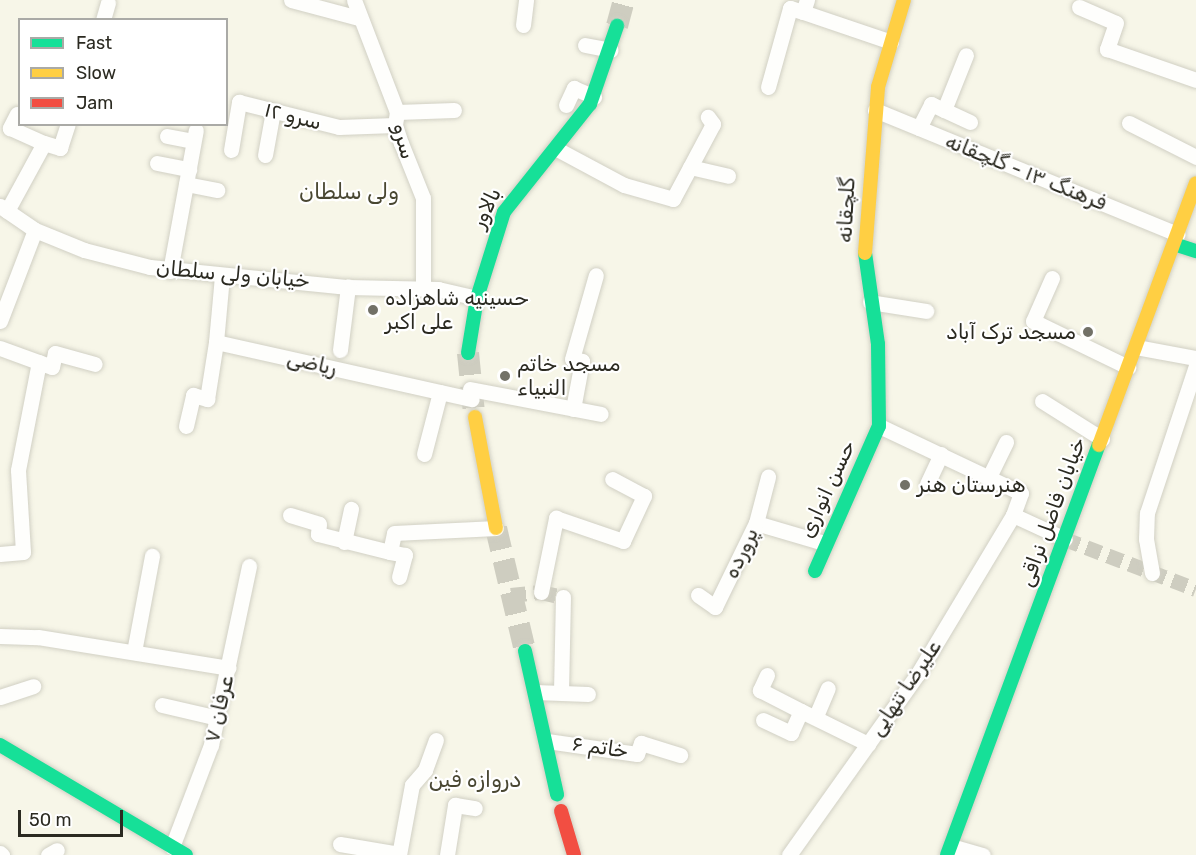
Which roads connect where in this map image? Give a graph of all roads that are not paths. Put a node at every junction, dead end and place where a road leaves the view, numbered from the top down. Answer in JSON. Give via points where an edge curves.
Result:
{"nodes":[{"id":1,"x":291,"y":0,"type":"edge"},
{"id":2,"x":354,"y":0,"type":"edge"},
{"id":3,"x":526,"y":0,"type":"edge"},
{"id":4,"x":904,"y":0,"type":"edge"},
{"id":5,"x":108,"y":3,"type":"dead end"},
{"id":6,"x":805,"y":6,"type":"edge"},
{"id":7,"x":1079,"y":7,"type":"dead end"},
{"id":8,"x":104,"y":18,"type":"edge"},
{"id":9,"x":359,"y":18,"type":"junction"},
{"id":10,"x":524,"y":25,"type":"dead end"},
{"id":11,"x":617,"y":26,"type":"tunnel mouth"},
{"id":12,"x":891,"y":42,"type":"junction"},
{"id":13,"x":585,"y":45,"type":"dead end"},
{"id":14,"x":611,"y":50,"type":"junction"},
{"id":15,"x":966,"y":56,"type":"dead end"},
{"id":16,"x":1196,"y":80,"type":"edge"},
{"id":17,"x":768,"y":87,"type":"dead end"},
{"id":18,"x":594,"y":97,"type":"junction"},
{"id":19,"x":566,"y":105,"type":"dead end"},
{"id":20,"x":454,"y":110,"type":"dead end"},
{"id":21,"x":875,"y":110,"type":"junction"},
{"id":22,"x":944,"y":110,"type":"junction"},
{"id":23,"x":273,"y":111,"type":"junction"},
{"id":24,"x":17,"y":114,"type":"dead end"},
{"id":25,"x":708,"y":117,"type":"dead end"},
{"id":26,"x":396,"y":118,"type":"junction"},
{"id":27,"x":970,"y":122,"type":"dead end"},
{"id":28,"x":1129,"y":123,"type":"dead end"},
{"id":29,"x":67,"y":126,"type":"edge"},
{"id":30,"x":919,"y":128,"type":"junction"},
{"id":31,"x":167,"y":136,"type":"dead end"},
{"id":32,"x":44,"y":142,"type":"junction"},
{"id":33,"x":555,"y":148,"type":"junction"},
{"id":34,"x":231,"y":150,"type":"dead end"},
{"id":35,"x":265,"y":155,"type":"dead end"},
{"id":36,"x":1196,"y":157,"type":"edge"},
{"id":37,"x":157,"y":163,"type":"dead end"},
{"id":38,"x":690,"y":167,"type":"junction"},
{"id":39,"x":187,"y":176,"type":"junction"},
{"id":40,"x":728,"y":176,"type":"dead end"},
{"id":41,"x":1196,"y":183,"type":"edge"},
{"id":42,"x":217,"y":190,"type":"dead end"},
{"id":43,"x":3,"y":208,"type":"edge"},
{"id":44,"x":34,"y":230,"type":"junction"},
{"id":45,"x":1176,"y":239,"type":"junction"},
{"id":46,"x":1196,"y":251,"type":"edge"},
{"id":47,"x":170,"y":271,"type":"junction"},
{"id":48,"x":596,"y":275,"type":"dead end"},
{"id":49,"x":222,"y":276,"type":"junction"},
{"id":50,"x":1052,"y":278,"type":"dead end"},
{"id":51,"x":348,"y":287,"type":"junction"},
{"id":52,"x":423,"y":288,"type":"junction"},
{"id":53,"x":477,"y":298,"type":"junction"},
{"id":54,"x":870,"y":302,"type":"junction"},
{"id":55,"x":926,"y":311,"type":"dead end"},
{"id":56,"x":0,"y":321,"type":"edge"},
{"id":57,"x":216,"y":342,"type":"junction"},
{"id":58,"x":1136,"y":347,"type":"junction"},
{"id":59,"x":0,"y":348,"type":"edge"},
{"id":60,"x":340,"y":350,"type":"dead end"},
{"id":61,"x":468,"y":352,"type":"tunnel mouth"},
{"id":62,"x":1196,"y":358,"type":"edge"},
{"id":63,"x":39,"y":362,"type":"junction"},
{"id":64,"x":95,"y":364,"type":"dead end"},
{"id":65,"x":1196,"y":366,"type":"edge"},
{"id":66,"x":1128,"y":367,"type":"junction"},
{"id":67,"x":440,"y":392,"type":"junction"},
{"id":68,"x":1042,"y":401,"type":"dead end"},
{"id":69,"x":573,"y":409,"type":"junction"},
{"id":70,"x":601,"y":414,"type":"dead end"},
{"id":71,"x":475,"y":417,"type":"tunnel mouth"},
{"id":72,"x":186,"y":426,"type":"dead end"},
{"id":73,"x":879,"y":426,"type":"junction"},
{"id":74,"x":1102,"y":439,"type":"junction"},
{"id":75,"x":1006,"y":442,"type":"dead end"},
{"id":76,"x":424,"y":454,"type":"dead end"},
{"id":77,"x":941,"y":454,"type":"junction"},
{"id":78,"x":768,"y":477,"type":"dead end"},
{"id":79,"x":989,"y":477,"type":"junction"},
{"id":80,"x":612,"y":479,"type":"dead end"},
{"id":81,"x":927,"y":484,"type":"dead end"},
{"id":82,"x":351,"y":509,"type":"dead end"},
{"id":83,"x":290,"y":515,"type":"dead end"},
{"id":84,"x":1013,"y":515,"type":"junction"},
{"id":85,"x":756,"y":523,"type":"junction"},
{"id":86,"x":496,"y":528,"type":"joint"},
{"id":87,"x":1065,"y":538,"type":"junction"},
{"id":88,"x":344,"y":542,"type":"junction"},
{"id":89,"x":824,"y":543,"type":"junction"},
{"id":90,"x":390,"y":552,"type":"junction"},
{"id":91,"x":0,"y":554,"type":"edge"},
{"id":92,"x":152,"y":556,"type":"dead end"},
{"id":93,"x":249,"y":566,"type":"dead end"},
{"id":94,"x":815,"y":571,"type":"dead end"},
{"id":95,"x":1152,"y":573,"type":"dead end"},
{"id":96,"x":399,"y":577,"type":"dead end"},
{"id":97,"x":541,"y":592,"type":"dead end"},
{"id":98,"x":698,"y":595,"type":"dead end"},
{"id":99,"x":563,"y":597,"type":"dead end"},
{"id":100,"x":0,"y":636,"type":"edge"},
{"id":101,"x":525,"y":651,"type":"tunnel mouth"},
{"id":102,"x":134,"y":652,"type":"junction"},
{"id":103,"x":229,"y":668,"type":"junction"},
{"id":104,"x":767,"y":675,"type":"dead end"},
{"id":105,"x":33,"y":686,"type":"dead end"},
{"id":106,"x":828,"y":688,"type":"dead end"},
{"id":107,"x":535,"y":692,"type":"junction"},
{"id":108,"x":561,"y":692,"type":"junction"},
{"id":109,"x":588,"y":694,"type":"dead end"},
{"id":110,"x":0,"y":697,"type":"edge"},
{"id":111,"x":162,"y":705,"type":"dead end"},
{"id":112,"x":808,"y":713,"type":"junction"},
{"id":113,"x":218,"y":718,"type":"junction"},
{"id":114,"x":763,"y":720,"type":"dead end"},
{"id":115,"x":436,"y":740,"type":"dead end"},
{"id":116,"x":548,"y":741,"type":"junction"},
{"id":117,"x":868,"y":744,"type":"junction"},
{"id":118,"x":0,"y":745,"type":"edge"},
{"id":119,"x":680,"y":755,"type":"dead end"},
{"id":120,"x":557,"y":794,"type":"dead end"},
{"id":121,"x":476,"y":808,"type":"dead end"},
{"id":122,"x":561,"y":812,"type":"dead end"},
{"id":123,"x":340,"y":844,"type":"dead end"},
{"id":124,"x":179,"y":851,"type":"edge"},
{"id":125,"x":949,"y":851,"type":"edge"},
{"id":126,"x":399,"y":855,"type":"edge"},
{"id":127,"x":447,"y":855,"type":"edge"},
{"id":128,"x":574,"y":855,"type":"edge"},
{"id":129,"x":789,"y":855,"type":"edge"},
{"id":130,"x":983,"y":855,"type":"edge"}],
"edges":[{"from":1,"to":9,"type":"street"},
{"from":2,"to":9,"type":"street","name":"سرو"},
{"from":3,"to":10,"type":"street"},
{"from":4,"to":12,"type":"street","name":"گلچقانه"},
{"from":5,"to":8,"type":"street"},
{"from":6,"to":12,"type":"street"},
{"from":6,"to":17,"type":"street","via":[[790,8]]},
{"from":7,"to":16,"type":"street","via":[[1116,23],[1107,49]]},
{"from":9,"to":26,"type":"street","name":"سرو"},
{"from":11,"to":14,"type":"street","name":"بالاور"},
{"from":12,"to":21,"type":"street","name":"گلچقانه"},
{"from":13,"to":14,"type":"street"},
{"from":14,"to":18,"type":"street","name":"بالاور"},
{"from":15,"to":22,"type":"street"},
{"from":18,"to":19,"type":"street","via":[[574,88]]},
{"from":18,"to":33,"type":"street","name":"بالاور"},
{"from":20,"to":26,"type":"street","name":"سرو ۱۲"},
{"from":21,"to":30,"type":"street","name":"فرهنگ ۱۳ - گلچقانه"},
{"from":21,"to":54,"type":"street","name":"گلچقانه","via":[[864,269]]},
{"from":22,"to":27,"type":"street"},
{"from":22,"to":30,"type":"street","via":[[931,104]]},
{"from":23,"to":26,"type":"street","name":"سرو ۱۲","via":[[339,127]]},
{"from":23,"to":34,"type":"street","name":"سرو ۱۲","via":[[239,102]]},
{"from":23,"to":35,"type":"street"},
{"from":24,"to":32,"type":"street","via":[[10,128]]},
{"from":25,"to":38,"type":"street","via":[[713,124]]},
{"from":26,"to":52,"type":"street","name":"سرو","via":[[423,198]]},
{"from":28,"to":36,"type":"street"},
{"from":29,"to":32,"type":"street","via":[[60,148]]},
{"from":30,"to":45,"type":"street","name":"فرهنگ ۱۳ - گلچقانه"},
{"from":31,"to":39,"type":"street","via":[[195,136]]},
{"from":32,"to":43,"type":"street"},
{"from":33,"to":38,"type":"street","via":[[624,185],[673,199]]},
{"from":33,"to":53,"type":"street","name":"بالاور","via":[[504,212]]},
{"from":37,"to":39,"type":"street"},
{"from":38,"to":40,"type":"street"},
{"from":39,"to":42,"type":"street"},
{"from":39,"to":47,"type":"street"},
{"from":41,"to":45,"type":"street","name":"خیابان فاضل نراقی"},
{"from":43,"to":44,"type":"street","name":"خیابان ولی سلطان"},
{"from":44,"to":47,"type":"street","name":"خیابان ولی سلطان","via":[[107,257]]},
{"from":44,"to":56,"type":"street"},
{"from":45,"to":46,"type":"street"},
{"from":45,"to":58,"type":"street","name":"خیابان فاضل نراقی"},
{"from":47,"to":49,"type":"street","name":"خیابان ولی سلطان"},
{"from":48,"to":69,"type":"street","via":[[572,359],[582,361]]},
{"from":49,"to":51,"type":"street","name":"خیابان ولی سلطان"},
{"from":49,"to":57,"type":"street"},
{"from":50,"to":66,"type":"street","via":[[1034,321]]},
{"from":51,"to":52,"type":"street","name":"خیابان ولی سلطان"},
{"from":51,"to":60,"type":"street"},
{"from":52,"to":53,"type":"street","name":"خیابان ولی سلطان"},
{"from":53,"to":61,"type":"street","name":"بالاور"},
{"from":54,"to":55,"type":"street"},
{"from":54,"to":73,"type":"street","name":"گلچقانه","via":[[878,344]]},
{"from":57,"to":67,"type":"street","name":"ریاضی"},
{"from":57,"to":72,"type":"street","via":[[207,399],[193,395]]},
{"from":58,"to":62,"type":"street"},
{"from":58,"to":66,"type":"street","name":"خیابان فاضل نراقی"},
{"from":59,"to":63,"type":"street"},
{"from":63,"to":64,"type":"street","via":[[52,367],[55,353]]},
{"from":63,"to":91,"type":"street","via":[[18,470],[23,552]]},
{"from":65,"to":95,"type":"street","via":[[1148,513],[1146,539]]},
{"from":66,"to":74,"type":"street","name":"خیابان فاضل نراقی"},
{"from":67,"to":69,"type":"street","name":"ریاضی"},
{"from":67,"to":76,"type":"street"},
{"from":68,"to":74,"type":"street"},
{"from":69,"to":70,"type":"street","name":"ریاضی"},
{"from":71,"to":86,"type":"street"},
{"from":73,"to":77,"type":"street"},
{"from":73,"to":89,"type":"street","name":"حسن انواری"},
{"from":74,"to":87,"type":"street","name":"خیابان فاضل نراقی"},
{"from":75,"to":79,"type":"street"},
{"from":77,"to":79,"type":"street"},
{"from":77,"to":81,"type":"street"},
{"from":78,"to":85,"type":"street","name":"پرورده"},
{"from":79,"to":84,"type":"street","via":[[1021,493]]},
{"from":80,"to":97,"type":"street","via":[[645,496],[623,541],[555,518]]},
{"from":82,"to":88,"type":"street"},
{"from":83,"to":88,"type":"street","via":[[319,524],[318,534]]},
{"from":84,"to":87,"type":"street"},
{"from":84,"to":117,"type":"street","name":"علیرضا تنهایی","via":[[917,675]]},
{"from":85,"to":89,"type":"street"},
{"from":85,"to":98,"type":"street","name":"پرورده","via":[[715,607]]},
{"from":86,"to":90,"type":"street","via":[[394,533]]},
{"from":87,"to":125,"type":"street","name":"خیابان فاضل نراقی"},
{"from":88,"to":90,"type":"street"},
{"from":89,"to":94,"type":"street","name":"حسن انواری"},
{"from":90,"to":96,"type":"street","via":[[405,555]]},
{"from":92,"to":102,"type":"street"},
{"from":93,"to":103,"type":"street","name":"عرفان ۷"},
{"from":99,"to":108,"type":"street"},
{"from":100,"to":102,"type":"street","via":[[38,637]]},
{"from":101,"to":107,"type":"street"},
{"from":102,"to":103,"type":"street"},
{"from":103,"to":113,"type":"street","name":"عرفان ۷"},
{"from":104,"to":112,"type":"street","via":[[760,690]]},
{"from":105,"to":110,"type":"street"},
{"from":106,"to":112,"type":"street"},
{"from":107,"to":108,"type":"street"},
{"from":107,"to":116,"type":"street"},
{"from":108,"to":109,"type":"street"},
{"from":111,"to":113,"type":"street"},
{"from":112,"to":114,"type":"street","via":[[791,733]]},
{"from":112,"to":117,"type":"street"},
{"from":113,"to":124,"type":"street","name":"عرفان ۷"},
{"from":115,"to":126,"type":"street","via":[[425,770],[412,785]]},
{"from":116,"to":119,"type":"street","name":"خاتم ۶","via":[[637,754],[641,742]]},
{"from":116,"to":120,"type":"street"},
{"from":117,"to":129,"type":"street","name":"علیرضا تنهایی"},
{"from":118,"to":124,"type":"street"},
{"from":121,"to":127,"type":"street","via":[[455,806]]},
{"from":122,"to":128,"type":"street"},
{"from":123,"to":126,"type":"street"},
{"from":125,"to":130,"type":"street"}]}
